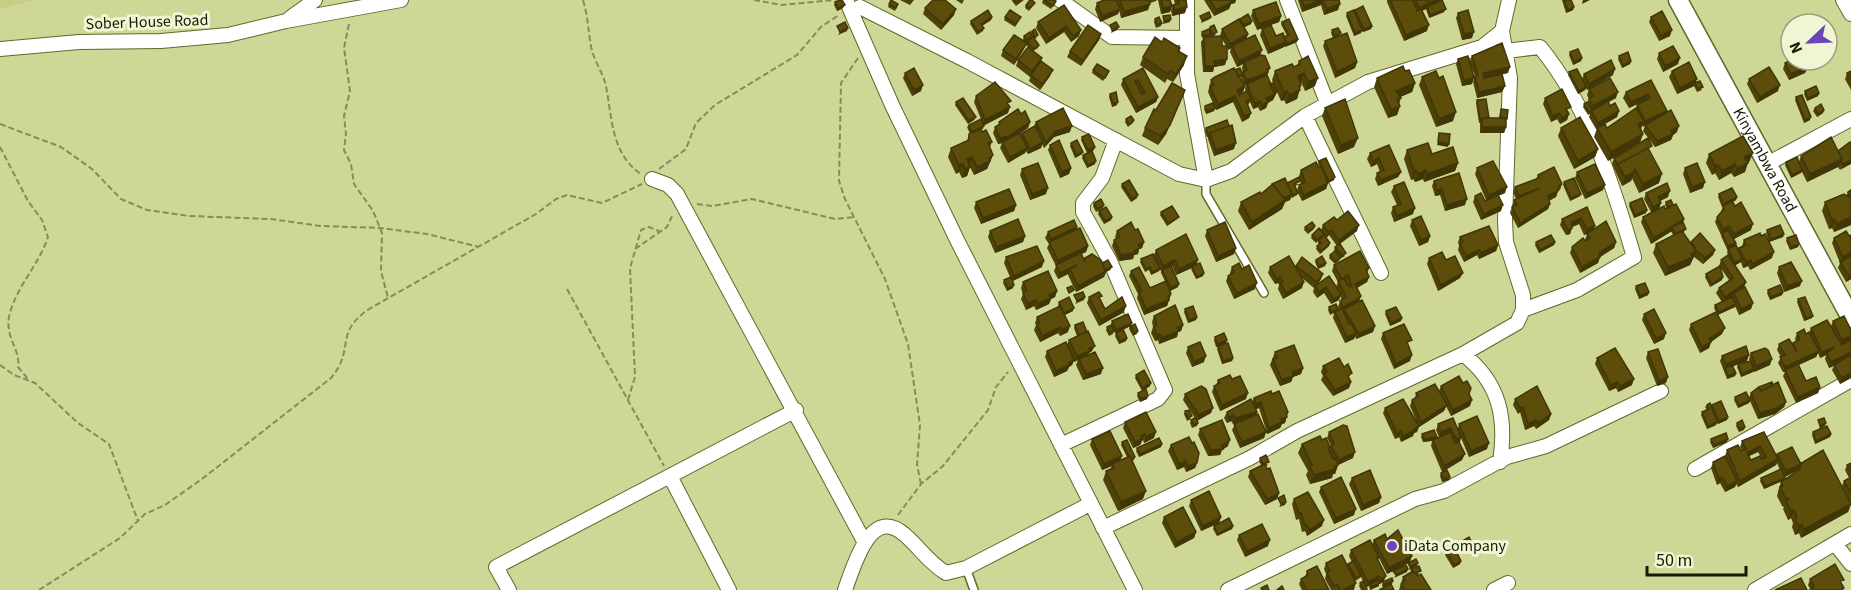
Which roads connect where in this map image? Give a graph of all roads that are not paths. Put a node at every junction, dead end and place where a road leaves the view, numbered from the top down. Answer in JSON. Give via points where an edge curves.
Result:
{"nodes":[{"id":1,"x":315,"y":0,"type":"edge"},
{"id":2,"x":400,"y":0,"type":"edge"},
{"id":3,"x":1060,"y":0,"type":"edge"},
{"id":4,"x":1187,"y":0,"type":"edge"},
{"id":5,"x":1287,"y":0,"type":"edge"},
{"id":6,"x":1509,"y":0,"type":"edge"},
{"id":7,"x":1678,"y":0,"type":"edge"},
{"id":8,"x":1844,"y":0,"type":"edge"},
{"id":9,"x":853,"y":6,"type":"edge"},
{"id":10,"x":1851,"y":14,"type":"edge"},
{"id":11,"x":285,"y":21,"type":"junction"},
{"id":12,"x":1502,"y":31,"type":"junction"},
{"id":13,"x":1185,"y":38,"type":"junction"},
{"id":14,"x":0,"y":49,"type":"edge"},
{"id":15,"x":1505,"y":51,"type":"junction"},
{"id":16,"x":1328,"y":105,"type":"junction"},
{"id":17,"x":1305,"y":116,"type":"junction"},
{"id":18,"x":1851,"y":118,"type":"edge"},
{"id":19,"x":1116,"y":140,"type":"junction"},
{"id":20,"x":1767,"y":164,"type":"junction"},
{"id":21,"x":652,"y":179,"type":"road end"},
{"id":22,"x":1206,"y":180,"type":"junction"},
{"id":23,"x":1381,"y":273,"type":"dead end"},
{"id":24,"x":1264,"y":293,"type":"dead end"},
{"id":25,"x":1522,"y":310,"type":"junction"},
{"id":26,"x":1851,"y":318,"type":"edge"},
{"id":27,"x":1463,"y":354,"type":"junction"},
{"id":28,"x":1851,"y":380,"type":"edge"},
{"id":29,"x":1661,"y":391,"type":"dead end"},
{"id":30,"x":796,"y":410,"type":"junction"},
{"id":31,"x":1061,"y":445,"type":"junction"},
{"id":32,"x":1500,"y":462,"type":"junction"},
{"id":33,"x":1695,"y":469,"type":"dead end"},
{"id":34,"x":670,"y":476,"type":"junction"},
{"id":35,"x":1090,"y":504,"type":"junction"},
{"id":36,"x":1104,"y":528,"type":"junction"},
{"id":37,"x":1851,"y":534,"type":"edge"},
{"id":38,"x":865,"y":543,"type":"junction"},
{"id":39,"x":1836,"y":545,"type":"junction"},
{"id":40,"x":1851,"y":564,"type":"edge"},
{"id":41,"x":966,"y":568,"type":"junction"},
{"id":42,"x":1508,"y":583,"type":"dead end"},
{"id":43,"x":509,"y":590,"type":"edge"},
{"id":44,"x":729,"y":590,"type":"edge"},
{"id":45,"x":845,"y":590,"type":"edge"},
{"id":46,"x":974,"y":590,"type":"edge"},
{"id":47,"x":1135,"y":590,"type":"edge"},
{"id":48,"x":1228,"y":590,"type":"edge"},
{"id":49,"x":1494,"y":590,"type":"edge"},
{"id":50,"x":1755,"y":590,"type":"edge"}],
"edges":[{"from":1,"to":11,"type":"street"},
{"from":2,"to":11,"type":"street","name":"Sober House Road"},
{"from":3,"to":13,"type":"street","via":[[1112,37]]},
{"from":4,"to":13,"type":"street"},
{"from":5,"to":16,"type":"street"},
{"from":6,"to":12,"type":"street"},
{"from":7,"to":20,"type":"street","name":"Kinyambwa Road"},
{"from":8,"to":10,"type":"street"},
{"from":9,"to":19,"type":"street"},
{"from":9,"to":31,"type":"street","via":[[865,44],[922,168]]},
{"from":11,"to":14,"type":"street","name":"Sober House Road","via":[[228,34],[172,40]]},
{"from":12,"to":15,"type":"street"},
{"from":12,"to":16,"type":"street","via":[[1482,47],[1368,82]]},
{"from":13,"to":22,"type":"street","via":[[1187,74]]},
{"from":15,"to":25,"type":"street","via":[[1510,78],[1506,242],[1522,295]]},
{"from":15,"to":25,"type":"street","via":[[1540,47],[1555,65],[1575,99],[1612,184],[1634,257],[1577,290]]},
{"from":16,"to":17,"type":"street"},
{"from":17,"to":22,"type":"street","via":[[1231,171]]},
{"from":17,"to":23,"type":"street"},
{"from":18,"to":20,"type":"street"},
{"from":19,"to":22,"type":"street","via":[[1179,174]]},
{"from":19,"to":31,"type":"street","via":[[1102,178],[1083,203],[1083,212],[1110,261],[1165,390],[1158,399]]},
{"from":20,"to":26,"type":"street","name":"Kinyambwa Road"},
{"from":21,"to":30,"type":"street","via":[[668,185],[682,202]]},
{"from":22,"to":24,"type":"lane","via":[[1206,194]]},
{"from":25,"to":27,"type":"street","via":[[1517,323]]},
{"from":27,"to":32,"type":"street","via":[[1486,375],[1495,390],[1502,437]]},
{"from":27,"to":36,"type":"street","via":[[1297,431],[1250,458]]},
{"from":28,"to":33,"type":"street"},
{"from":29,"to":32,"type":"street","via":[[1546,446]]},
{"from":30,"to":34,"type":"street"},
{"from":30,"to":38,"type":"street"},
{"from":31,"to":35,"type":"street"},
{"from":32,"to":48,"type":"street"},
{"from":34,"to":43,"type":"street","via":[[496,567]]},
{"from":34,"to":44,"type":"street"},
{"from":35,"to":36,"type":"street"},
{"from":35,"to":41,"type":"street"},
{"from":36,"to":47,"type":"street"},
{"from":37,"to":39,"type":"street"},
{"from":38,"to":41,"type":"street","via":[[874,529],[892,525],[946,573]]},
{"from":38,"to":45,"type":"street"},
{"from":39,"to":40,"type":"street"},
{"from":39,"to":50,"type":"street"},
{"from":41,"to":46,"type":"lane"},
{"from":42,"to":49,"type":"street"}]}
